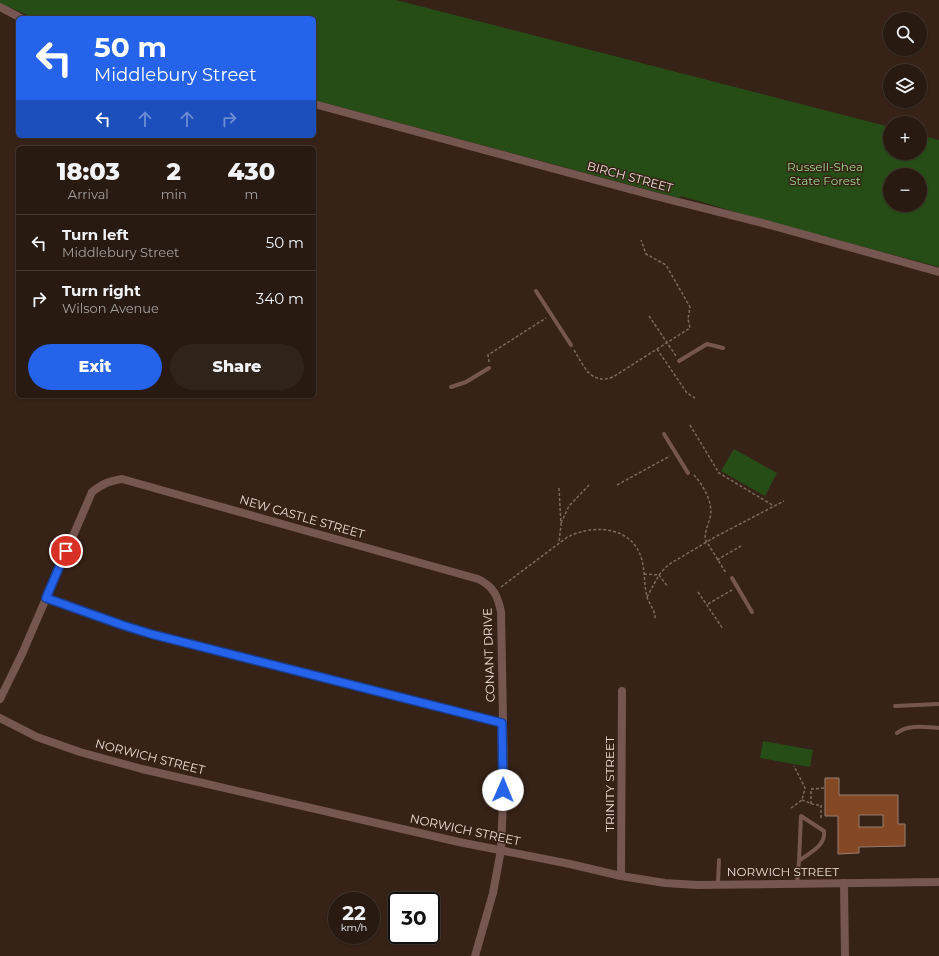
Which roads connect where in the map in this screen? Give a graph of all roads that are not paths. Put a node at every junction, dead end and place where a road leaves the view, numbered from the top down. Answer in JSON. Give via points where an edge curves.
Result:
{"nodes":[{"id":1,"x":0,"y":7,"type":"edge"},
{"id":2,"x":17,"y":16,"type":"edge"},
{"id":3,"x":316,"y":105,"type":"edge"},
{"id":4,"x":939,"y":272,"type":"edge"},
{"id":5,"x":536,"y":291,"type":"dead end"},
{"id":6,"x":571,"y":345,"type":"road end"},
{"id":7,"x":723,"y":348,"type":"dead end"},
{"id":8,"x":680,"y":361,"type":"dead end"},
{"id":9,"x":489,"y":368,"type":"road end"},
{"id":10,"x":451,"y":388,"type":"dead end"},
{"id":11,"x":664,"y":434,"type":"dead end"},
{"id":12,"x":688,"y":473,"type":"road end"},
{"id":13,"x":732,"y":578,"type":"road end"},
{"id":14,"x":494,"y":592,"type":"joint"},
{"id":15,"x":46,"y":598,"type":"junction"},
{"id":16,"x":752,"y":612,"type":"dead end"},
{"id":17,"x":622,"y":691,"type":"dead end"},
{"id":18,"x":0,"y":699,"type":"edge"},
{"id":19,"x":939,"y":704,"type":"edge"},
{"id":20,"x":895,"y":706,"type":"dead end"},
{"id":21,"x":0,"y":718,"type":"edge"},
{"id":22,"x":502,"y":723,"type":"junction"},
{"id":23,"x":939,"y":728,"type":"edge"},
{"id":24,"x":897,"y":733,"type":"dead end"},
{"id":25,"x":501,"y":850,"type":"junction"},
{"id":26,"x":719,"y":860,"type":"dead end"},
{"id":27,"x":799,"y":861,"type":"junction"},
{"id":28,"x":621,"y":876,"type":"junction"},
{"id":29,"x":939,"y":882,"type":"edge"},
{"id":30,"x":718,"y":884,"type":"junction"},
{"id":31,"x":797,"y":884,"type":"junction"},
{"id":32,"x":844,"y":884,"type":"junction"},
{"id":33,"x":475,"y":956,"type":"edge"},
{"id":34,"x":845,"y":956,"type":"edge"}],
"edges":[{"from":1,"to":2,"type":"street"},
{"from":3,"to":4,"type":"street","name":"BIRCH STREET"},
{"from":5,"to":6,"type":"lane"},
{"from":7,"to":8,"type":"lane","via":[[707,344]]},
{"from":9,"to":10,"type":"lane"},
{"from":11,"to":12,"type":"lane"},
{"from":13,"to":16,"type":"lane"},
{"from":14,"to":15,"type":"street","name":"NEW CASTLE STREET","via":[[487,583],[478,579],[122,479],[100,485],[92,492]]},
{"from":14,"to":22,"type":"street","name":"CONANT DRIVE","via":[[501,612]]},
{"from":15,"to":18,"type":"street"},
{"from":15,"to":22,"type":"street","via":[[151,634]]},
{"from":17,"to":28,"type":"street","name":"TRINITY STREET"},
{"from":19,"to":20,"type":"lane"},
{"from":21,"to":25,"type":"street","name":"NORWICH STREET","via":[[38,737],[134,767]]},
{"from":22,"to":25,"type":"street","name":"CONANT DRIVE","via":[[504,775]]},
{"from":23,"to":24,"type":"lane","via":[[908,727]]},
{"from":25,"to":28,"type":"street","name":"NORWICH STREET"},
{"from":25,"to":33,"type":"street","name":"CONANT DRIVE","via":[[493,893]]},
{"from":26,"to":30,"type":"lane"},
{"from":27,"to":27,"type":"lane","via":[[821,845],[825,838],[824,831],[801,816]]},
{"from":27,"to":31,"type":"lane"},
{"from":28,"to":30,"type":"street","name":"NORWICH STREET","via":[[665,883]]},
{"from":29,"to":32,"type":"street","name":"NORWICH STREET"},
{"from":30,"to":31,"type":"street","name":"NORWICH STREET"},
{"from":31,"to":32,"type":"street","name":"NORWICH STREET"},
{"from":32,"to":34,"type":"street"}]}
